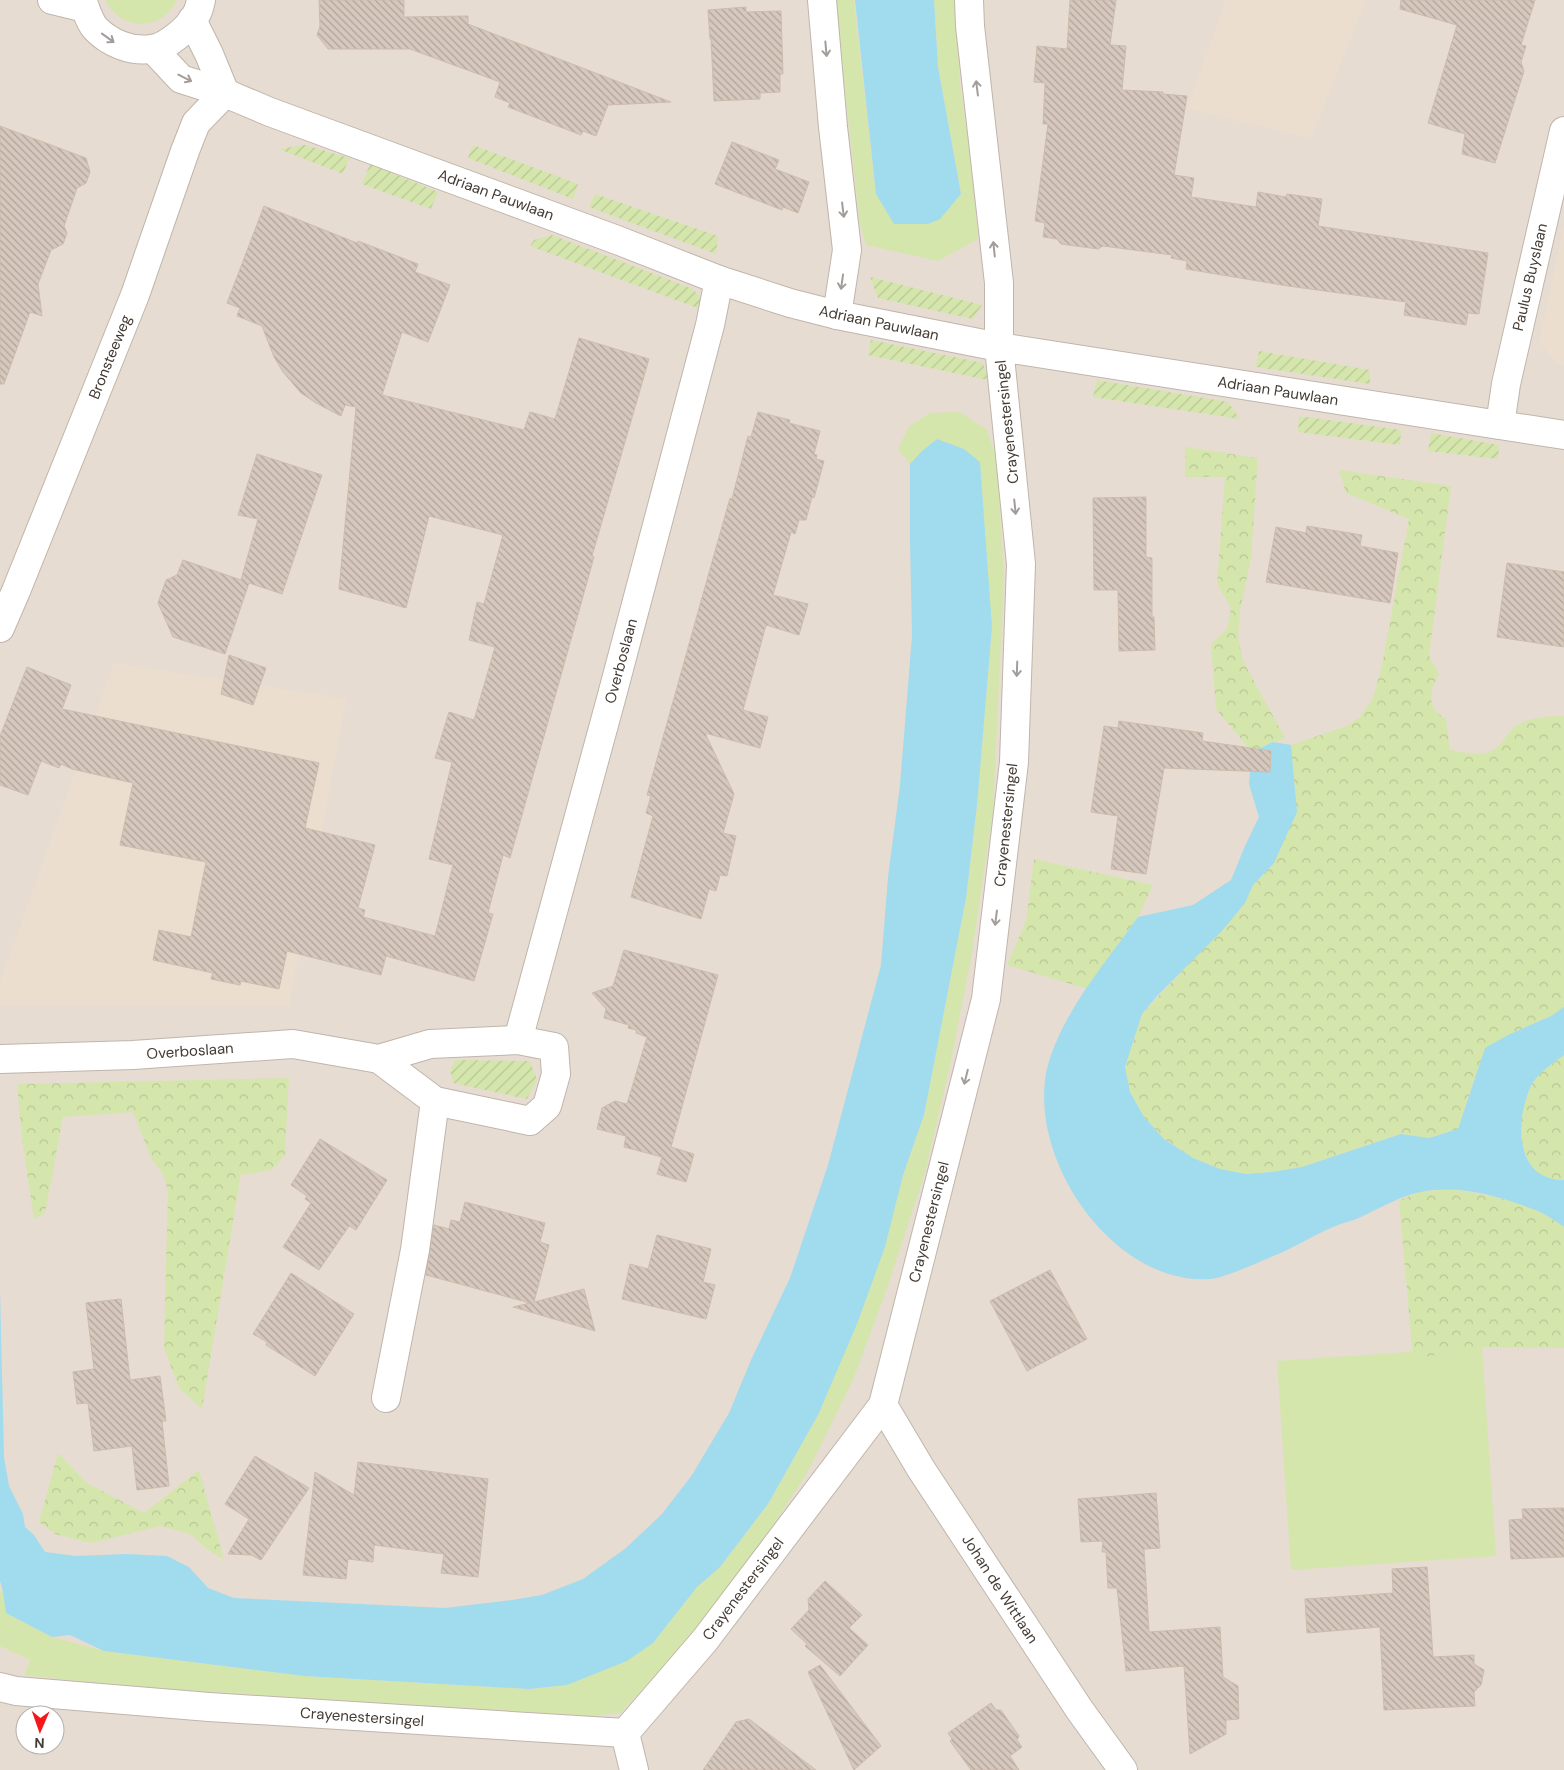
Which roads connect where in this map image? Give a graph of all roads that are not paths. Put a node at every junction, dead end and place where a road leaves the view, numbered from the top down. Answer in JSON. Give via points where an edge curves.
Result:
{"nodes":[{"id":1,"x":52,"y":0,"type":"edge"},
{"id":2,"x":822,"y":0,"type":"edge"},
{"id":3,"x":969,"y":0,"type":"edge"},
{"id":4,"x":84,"y":4,"type":"edge"},
{"id":5,"x":197,"y":10,"type":"edge"},
{"id":6,"x":153,"y":49,"type":"junction"},
{"id":7,"x":225,"y":93,"type":"junction"},
{"id":8,"x":1564,"y":131,"type":"edge"},
{"id":9,"x":719,"y":280,"type":"junction"},
{"id":10,"x":838,"y":315,"type":"junction"},
{"id":11,"x":999,"y":347,"type":"junction"},
{"id":12,"x":1500,"y":425,"type":"junction"},
{"id":13,"x":1564,"y":435,"type":"edge"},
{"id":14,"x":0,"y":628,"type":"edge"},
{"id":15,"x":518,"y":1040,"type":"junction"},
{"id":16,"x":0,"y":1059,"type":"edge"},
{"id":17,"x":379,"y":1059,"type":"junction"},
{"id":18,"x":435,"y":1101,"type":"junction"},
{"id":19,"x":386,"y":1398,"type":"dead end"},
{"id":20,"x":883,"y":1405,"type":"junction"},
{"id":21,"x":0,"y":1687,"type":"edge"},
{"id":22,"x":625,"y":1734,"type":"junction"},
{"id":23,"x":634,"y":1770,"type":"edge"},
{"id":24,"x":1123,"y":1770,"type":"edge"}],
"edges":[{"from":1,"to":4,"type":"street"},
{"from":2,"to":10,"type":"street","one_way":true,"via":[[847,250]]},
{"from":11,"to":3,"type":"street","name":"Crayenestersingel","one_way":true,"via":[[999,283]]},
{"from":4,"to":6,"type":"street","one_way":true,"via":[[94,27],[112,42],[131,49]]},
{"from":5,"to":6,"type":"street","via":[[176,37]]},
{"from":5,"to":7,"type":"street","via":[[209,54]]},
{"from":6,"to":7,"type":"street","name":"Adriaan Pauwlaan","one_way":true,"via":[[181,79]]},
{"from":7,"to":9,"type":"street","name":"Adriaan Pauwlaan"},
{"from":7,"to":14,"type":"street","name":"Bronsteeweg","via":[[196,123],[136,294]]},
{"from":8,"to":12,"type":"street","name":"Paulus Buyslaan","via":[[1506,384]]},
{"from":9,"to":10,"type":"street","name":"Adriaan Pauwlaan"},
{"from":9,"to":15,"type":"street","name":"Overboslaan","via":[[710,325]]},
{"from":10,"to":11,"type":"street","name":"Adriaan Pauwlaan"},
{"from":11,"to":12,"type":"street","name":"Adriaan Pauwlaan"},
{"from":11,"to":20,"type":"street","name":"Crayenestersingel","one_way":true,"via":[[1021,564],[1014,762],[986,999]]},
{"from":12,"to":13,"type":"street","name":"Adriaan Pauwlaan"},
{"from":15,"to":17,"type":"street","name":"Overboslaan","via":[[430,1044]]},
{"from":15,"to":18,"type":"street","name":"Overboslaan","via":[[554,1047],[556,1074],[547,1106],[530,1121]]},
{"from":16,"to":17,"type":"street","name":"Overboslaan","via":[[133,1055],[293,1044]]},
{"from":17,"to":18,"type":"street","name":"Overboslaan"},
{"from":18,"to":19,"type":"street","via":[[415,1250]]},
{"from":20,"to":22,"type":"street","name":"Crayenestersingel","via":[[705,1640]]},
{"from":20,"to":24,"type":"street","name":"Johan de Wittlaan","via":[[921,1469],[1078,1709]]},
{"from":21,"to":22,"type":"street","name":"Crayenestersingel","via":[[16,1691],[218,1707]]},
{"from":22,"to":23,"type":"street"}]}
